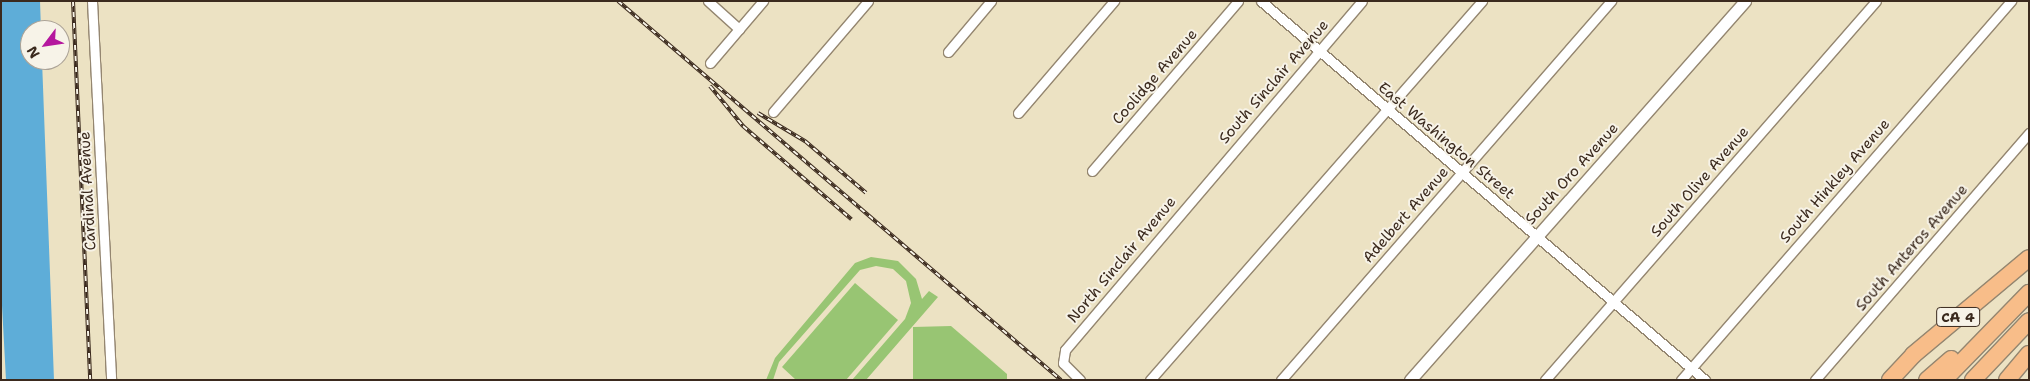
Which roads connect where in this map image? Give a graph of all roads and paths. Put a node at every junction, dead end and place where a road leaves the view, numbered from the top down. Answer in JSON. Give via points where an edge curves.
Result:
{"nodes":[{"id":1,"x":92,"y":1,"type":"edge"},
{"id":2,"x":708,"y":1,"type":"edge"},
{"id":3,"x":763,"y":1,"type":"edge"},
{"id":4,"x":868,"y":1,"type":"edge"},
{"id":5,"x":991,"y":1,"type":"edge"},
{"id":6,"x":1114,"y":1,"type":"edge"},
{"id":7,"x":1238,"y":1,"type":"edge"},
{"id":8,"x":1261,"y":1,"type":"edge"},
{"id":9,"x":1362,"y":1,"type":"edge"},
{"id":10,"x":1482,"y":1,"type":"edge"},
{"id":11,"x":1612,"y":1,"type":"edge"},
{"id":12,"x":1745,"y":1,"type":"edge"},
{"id":13,"x":1876,"y":1,"type":"edge"},
{"id":14,"x":2011,"y":1,"type":"edge"},
{"id":15,"x":739,"y":29,"type":"junction"},
{"id":16,"x":1318,"y":50,"type":"junction"},
{"id":17,"x":948,"y":52,"type":"dead end"},
{"id":18,"x":710,"y":63,"type":"dead end"},
{"id":19,"x":1388,"y":109,"type":"junction"},
{"id":20,"x":773,"y":112,"type":"dead end"},
{"id":21,"x":1018,"y":113,"type":"dead end"},
{"id":22,"x":2029,"y":134,"type":"edge"},
{"id":23,"x":1092,"y":171,"type":"dead end"},
{"id":24,"x":1462,"y":172,"type":"junction"},
{"id":25,"x":1206,"y":182,"type":"joint"},
{"id":26,"x":1536,"y":236,"type":"junction"},
{"id":27,"x":2029,"y":258,"type":"edge"},
{"id":28,"x":2029,"y":293,"type":"edge"},
{"id":29,"x":1614,"y":302,"type":"junction"},
{"id":30,"x":2029,"y":321,"type":"edge"},
{"id":31,"x":1980,"y":342,"type":"junction"},
{"id":32,"x":2029,"y":354,"type":"edge"},
{"id":33,"x":1692,"y":369,"type":"junction"},
{"id":34,"x":111,"y":380,"type":"edge"},
{"id":35,"x":1080,"y":380,"type":"edge"},
{"id":36,"x":1150,"y":380,"type":"edge"},
{"id":37,"x":1281,"y":380,"type":"edge"},
{"id":38,"x":1410,"y":380,"type":"edge"},
{"id":39,"x":1545,"y":380,"type":"edge"},
{"id":40,"x":1681,"y":380,"type":"edge"},
{"id":41,"x":1705,"y":380,"type":"edge"},
{"id":42,"x":1815,"y":380,"type":"edge"},
{"id":43,"x":1890,"y":380,"type":"edge"},
{"id":44,"x":1927,"y":380,"type":"edge"},
{"id":45,"x":1944,"y":380,"type":"edge"},
{"id":46,"x":1972,"y":380,"type":"edge"},
{"id":47,"x":2007,"y":380,"type":"edge"}],
"edges":[{"from":1,"to":34,"type":"street","name":"Cardinal Avenue"},
{"from":2,"to":15,"type":"street"},
{"from":3,"to":15,"type":"street"},
{"from":4,"to":20,"type":"street"},
{"from":5,"to":17,"type":"street"},
{"from":6,"to":21,"type":"street"},
{"from":7,"to":23,"type":"street","name":"Coolidge Avenue"},
{"from":8,"to":16,"type":"street","name":"East Washington Street"},
{"from":9,"to":16,"type":"street","name":"South Sinclair Avenue"},
{"from":10,"to":19,"type":"street"},
{"from":11,"to":24,"type":"street","name":"Adelbert Avenue"},
{"from":12,"to":26,"type":"street","name":"South Oro Avenue"},
{"from":13,"to":29,"type":"street","name":"South Olive Avenue"},
{"from":14,"to":33,"type":"street","name":"South Hinkley Avenue"},
{"from":15,"to":18,"type":"street"},
{"from":16,"to":19,"type":"street","name":"East Washington Street"},
{"from":16,"to":25,"type":"street","name":"South Sinclair Avenue"},
{"from":19,"to":24,"type":"street","name":"East Washington Street"},
{"from":19,"to":36,"type":"street"},
{"from":22,"to":42,"type":"street","name":"South Anteros Avenue"},
{"from":24,"to":26,"type":"street","name":"East Washington Street"},
{"from":24,"to":37,"type":"street","name":"Adelbert Avenue"},
{"from":25,"to":35,"type":"street","name":"North Sinclair Avenue","via":[[1065,350],[1062,358],[1066,368]]},
{"from":26,"to":29,"type":"street","name":"East Washington Street"},
{"from":26,"to":38,"type":"street","name":"South Oro Avenue"},
{"from":27,"to":43,"type":"highway","number":"CA 4","via":[[1901,367]]},
{"from":28,"to":31,"type":"highway"},
{"from":29,"to":33,"type":"street","name":"East Washington Street"},
{"from":29,"to":39,"type":"street","name":"South Olive Avenue"},
{"from":30,"to":46,"type":"highway"},
{"from":31,"to":44,"type":"highway","via":[[1970,343]]},
{"from":31,"to":45,"type":"highway"},
{"from":32,"to":47,"type":"highway"},
{"from":33,"to":40,"type":"street","name":"South Hinkley Avenue"},
{"from":33,"to":41,"type":"street","name":"East Washington Street"}]}
